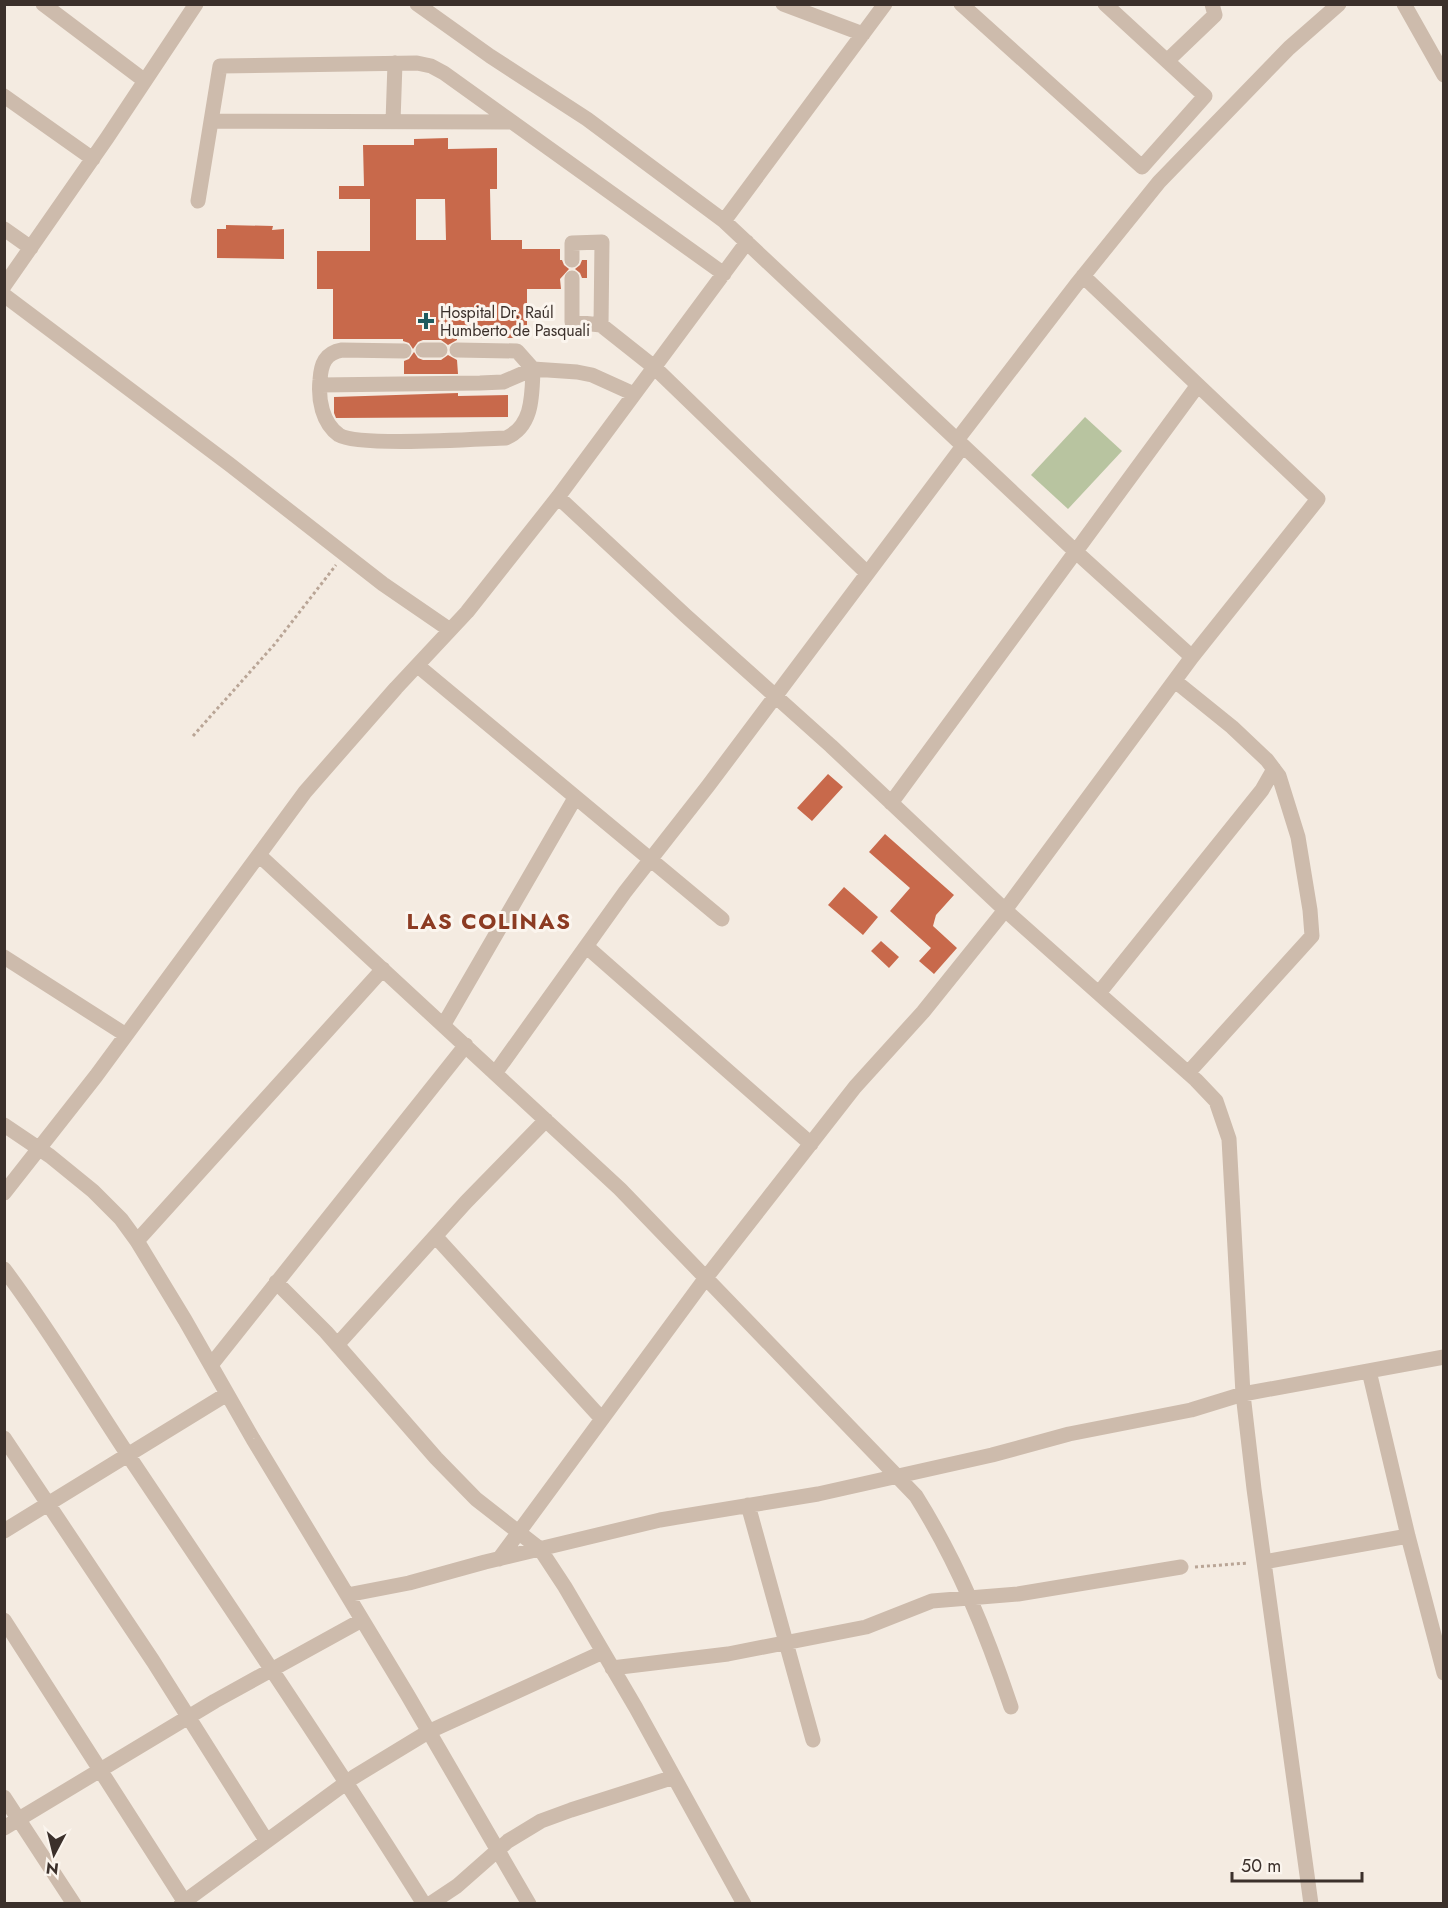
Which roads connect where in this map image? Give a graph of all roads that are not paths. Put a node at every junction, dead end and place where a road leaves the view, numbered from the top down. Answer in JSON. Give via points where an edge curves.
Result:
{"nodes":[{"id":1,"x":43,"y":4,"type":"edge"},
{"id":2,"x":196,"y":4,"type":"edge"},
{"id":3,"x":417,"y":4,"type":"edge"},
{"id":4,"x":783,"y":4,"type":"edge"},
{"id":5,"x":885,"y":4,"type":"edge"},
{"id":6,"x":961,"y":4,"type":"edge"},
{"id":7,"x":1105,"y":4,"type":"edge"},
{"id":8,"x":1212,"y":4,"type":"edge"},
{"id":9,"x":1339,"y":4,"type":"edge"},
{"id":10,"x":1404,"y":4,"type":"edge"},
{"id":11,"x":863,"y":34,"type":"junction"},
{"id":12,"x":1167,"y":61,"type":"junction"},
{"id":13,"x":395,"y":63,"type":"junction"},
{"id":14,"x":1443,"y":75,"type":"edge"},
{"id":15,"x":145,"y":81,"type":"junction"},
{"id":16,"x":4,"y":96,"type":"edge"},
{"id":17,"x":212,"y":121,"type":"junction"},
{"id":18,"x":393,"y":122,"type":"junction"},
{"id":19,"x":511,"y":122,"type":"junction"},
{"id":20,"x":93,"y":159,"type":"junction"},
{"id":21,"x":198,"y":201,"type":"dead end"},
{"id":22,"x":724,"y":221,"type":"junction"},
{"id":23,"x":4,"y":229,"type":"edge"},
{"id":24,"x":747,"y":242,"type":"junction"},
{"id":25,"x":31,"y":248,"type":"junction"},
{"id":26,"x":572,"y":260,"type":"dead end"},
{"id":27,"x":724,"y":274,"type":"junction"},
{"id":28,"x":1083,"y":276,"type":"junction"},
{"id":29,"x":572,"y":278,"type":"dead end"},
{"id":30,"x":4,"y":286,"type":"edge"},
{"id":31,"x":4,"y":295,"type":"edge"},
{"id":32,"x":601,"y":326,"type":"junction"},
{"id":33,"x":423,"y":350,"type":"dead end"},
{"id":34,"x":440,"y":350,"type":"dead end"},
{"id":35,"x":458,"y":350,"type":"dead end"},
{"id":36,"x":404,"y":351,"type":"dead end"},
{"id":37,"x":654,"y":367,"type":"junction"},
{"id":38,"x":533,"y":369,"type":"junction"},
{"id":39,"x":320,"y":385,"type":"junction"},
{"id":40,"x":1198,"y":385,"type":"junction"},
{"id":41,"x":634,"y":394,"type":"junction"},
{"id":42,"x":960,"y":443,"type":"junction"},
{"id":43,"x":558,"y":497,"type":"junction"},
{"id":44,"x":1075,"y":551,"type":"junction"},
{"id":45,"x":867,"y":573,"type":"junction"},
{"id":46,"x":450,"y":630,"type":"junction"},
{"id":47,"x":1192,"y":657,"type":"junction"},
{"id":48,"x":418,"y":666,"type":"junction"},
{"id":49,"x":1175,"y":681,"type":"junction"},
{"id":50,"x":775,"y":695,"type":"junction"},
{"id":51,"x":1274,"y":770,"type":"junction"},
{"id":52,"x":575,"y":798,"type":"junction"},
{"id":53,"x":891,"y":803,"type":"junction"},
{"id":54,"x":260,"y":856,"type":"junction"},
{"id":55,"x":650,"y":861,"type":"junction"},
{"id":56,"x":1005,"y":910,"type":"junction"},
{"id":57,"x":722,"y":919,"type":"dead end"},
{"id":58,"x":587,"y":947,"type":"junction"},
{"id":59,"x":4,"y":957,"type":"edge"},
{"id":60,"x":383,"y":969,"type":"junction"},
{"id":61,"x":1099,"y":993,"type":"junction"},
{"id":62,"x":444,"y":1024,"type":"junction"},
{"id":63,"x":126,"y":1035,"type":"junction"},
{"id":64,"x":466,"y":1045,"type":"junction"},
{"id":65,"x":496,"y":1072,"type":"junction"},
{"id":66,"x":1188,"y":1072,"type":"junction"},
{"id":67,"x":546,"y":1120,"type":"junction"},
{"id":68,"x":4,"y":1125,"type":"edge"},
{"id":69,"x":811,"y":1144,"type":"junction"},
{"id":70,"x":39,"y":1149,"type":"junction"},
{"id":71,"x":4,"y":1193,"type":"edge"},
{"id":72,"x":436,"y":1237,"type":"junction"},
{"id":73,"x":137,"y":1242,"type":"junction"},
{"id":74,"x":4,"y":1269,"type":"edge"},
{"id":75,"x":705,"y":1279,"type":"junction"},
{"id":76,"x":276,"y":1282,"type":"junction"},
{"id":77,"x":337,"y":1345,"type":"junction"},
{"id":78,"x":1443,"y":1357,"type":"edge"},
{"id":79,"x":211,"y":1365,"type":"junction"},
{"id":80,"x":1370,"y":1371,"type":"junction"},
{"id":81,"x":227,"y":1394,"type":"junction"},
{"id":82,"x":1243,"y":1394,"type":"junction"},
{"id":83,"x":601,"y":1418,"type":"junction"},
{"id":84,"x":4,"y":1438,"type":"edge"},
{"id":85,"x":128,"y":1455,"type":"junction"},
{"id":86,"x":898,"y":1476,"type":"junction"},
{"id":87,"x":49,"y":1504,"type":"junction"},
{"id":88,"x":748,"y":1505,"type":"junction"},
{"id":89,"x":4,"y":1532,"type":"edge"},
{"id":90,"x":518,"y":1534,"type":"junction"},
{"id":91,"x":1408,"y":1536,"type":"junction"},
{"id":92,"x":540,"y":1550,"type":"junction"},
{"id":93,"x":499,"y":1559,"type":"junction"},
{"id":94,"x":1264,"y":1562,"type":"junction"},
{"id":95,"x":1181,"y":1567,"type":"road end"},
{"id":96,"x":347,"y":1595,"type":"junction"},
{"id":97,"x":971,"y":1598,"type":"junction"},
{"id":98,"x":4,"y":1620,"type":"edge"},
{"id":99,"x":362,"y":1620,"type":"junction"},
{"id":100,"x":786,"y":1642,"type":"junction"},
{"id":101,"x":603,"y":1652,"type":"junction"},
{"id":102,"x":612,"y":1668,"type":"junction"},
{"id":103,"x":272,"y":1670,"type":"junction"},
{"id":104,"x":1443,"y":1673,"type":"edge"},
{"id":105,"x":1011,"y":1707,"type":"dead end"},
{"id":106,"x":188,"y":1718,"type":"junction"},
{"id":107,"x":428,"y":1732,"type":"junction"},
{"id":108,"x":813,"y":1740,"type":"dead end"},
{"id":109,"x":101,"y":1770,"type":"junction"},
{"id":110,"x":674,"y":1777,"type":"junction"},
{"id":111,"x":347,"y":1782,"type":"junction"},
{"id":112,"x":4,"y":1797,"type":"edge"},
{"id":113,"x":19,"y":1819,"type":"junction"},
{"id":114,"x":4,"y":1828,"type":"edge"},
{"id":115,"x":266,"y":1840,"type":"junction"},
{"id":116,"x":498,"y":1850,"type":"junction"},
{"id":117,"x":184,"y":1903,"type":"edge"},
{"id":118,"x":74,"y":1904,"type":"edge"},
{"id":119,"x":424,"y":1904,"type":"edge"},
{"id":120,"x":430,"y":1904,"type":"edge"},
{"id":121,"x":529,"y":1904,"type":"edge"},
{"id":122,"x":744,"y":1904,"type":"edge"},
{"id":123,"x":1311,"y":1904,"type":"edge"}],
"edges":[{"from":1,"to":15,"type":"street"},
{"from":2,"to":15,"type":"street"},
{"from":3,"to":22,"type":"street","via":[[587,119]]},
{"from":4,"to":11,"type":"street"},
{"from":5,"to":11,"type":"street"},
{"from":6,"to":12,"type":"street","via":[[1142,167],[1205,96]]},
{"from":7,"to":12,"type":"street"},
{"from":8,"to":12,"type":"street","via":[[1215,15]]},
{"from":9,"to":28,"type":"street","via":[[1289,48],[1158,182]]},
{"from":10,"to":14,"type":"street"},
{"from":11,"to":22,"type":"street"},
{"from":13,"to":17,"type":"street","via":[[220,66]]},
{"from":13,"to":18,"type":"street"},
{"from":13,"to":19,"type":"street","via":[[431,66]]},
{"from":15,"to":20,"type":"street"},
{"from":16,"to":20,"type":"street"},
{"from":17,"to":18,"type":"street"},
{"from":17,"to":21,"type":"street"},
{"from":18,"to":19,"type":"street"},
{"from":19,"to":27,"type":"street"},
{"from":20,"to":25,"type":"street"},
{"from":22,"to":24,"type":"street"},
{"from":23,"to":25,"type":"street"},
{"from":24,"to":27,"type":"street"},
{"from":24,"to":42,"type":"street"},
{"from":25,"to":30,"type":"street"},
{"from":26,"to":32,"type":"street","via":[[572,243],[602,242]]},
{"from":27,"to":37,"type":"street"},
{"from":28,"to":40,"type":"street"},
{"from":28,"to":42,"type":"street"},
{"from":29,"to":32,"type":"street","via":[[572,321]]},
{"from":31,"to":46,"type":"street"},
{"from":32,"to":37,"type":"street"},
{"from":33,"to":34,"type":"street"},
{"from":35,"to":38,"type":"street","via":[[517,351]]},
{"from":36,"to":39,"type":"street","via":[[332,352],[321,369]]},
{"from":37,"to":41,"type":"street"},
{"from":37,"to":45,"type":"street"},
{"from":38,"to":39,"type":"street","via":[[503,382]]},
{"from":38,"to":39,"type":"street","via":[[529,413],[522,427],[506,438],[353,439],[339,435],[329,424],[319,398]]},
{"from":38,"to":41,"type":"street","via":[[592,375]]},
{"from":40,"to":44,"type":"street"},
{"from":40,"to":47,"type":"street","via":[[1318,499]]},
{"from":41,"to":43,"type":"street"},
{"from":42,"to":44,"type":"street"},
{"from":42,"to":45,"type":"street"},
{"from":43,"to":46,"type":"street"},
{"from":43,"to":50,"type":"street"},
{"from":44,"to":47,"type":"street"},
{"from":44,"to":53,"type":"street"},
{"from":45,"to":50,"type":"street"},
{"from":46,"to":48,"type":"street"},
{"from":47,"to":49,"type":"street"},
{"from":48,"to":52,"type":"street"},
{"from":48,"to":54,"type":"street","via":[[305,792]]},
{"from":49,"to":51,"type":"street","via":[[1232,727]]},
{"from":49,"to":56,"type":"street"},
{"from":50,"to":53,"type":"street"},
{"from":50,"to":55,"type":"street"},
{"from":51,"to":61,"type":"street"},
{"from":51,"to":66,"type":"street","via":[[1298,837],[1312,936]]},
{"from":52,"to":55,"type":"street"},
{"from":52,"to":62,"type":"street"},
{"from":53,"to":56,"type":"street"},
{"from":54,"to":60,"type":"street"},
{"from":54,"to":63,"type":"street"},
{"from":55,"to":57,"type":"street"},
{"from":55,"to":58,"type":"street"},
{"from":56,"to":61,"type":"street"},
{"from":56,"to":69,"type":"street"},
{"from":58,"to":65,"type":"street"},
{"from":58,"to":69,"type":"street"},
{"from":59,"to":63,"type":"street"},
{"from":60,"to":62,"type":"street"},
{"from":60,"to":73,"type":"street"},
{"from":61,"to":66,"type":"street"},
{"from":62,"to":64,"type":"street"},
{"from":63,"to":70,"type":"street"},
{"from":64,"to":65,"type":"street"},
{"from":64,"to":76,"type":"street"},
{"from":65,"to":67,"type":"street"},
{"from":66,"to":82,"type":"street","via":[[1216,1101],[1229,1139]]},
{"from":67,"to":72,"type":"street"},
{"from":67,"to":75,"type":"street","via":[[620,1189]]},
{"from":68,"to":70,"type":"street"},
{"from":69,"to":75,"type":"street"},
{"from":70,"to":71,"type":"street"},
{"from":70,"to":73,"type":"street","via":[[93,1191]]},
{"from":72,"to":77,"type":"street"},
{"from":72,"to":83,"type":"street"},
{"from":73,"to":79,"type":"street"},
{"from":74,"to":85,"type":"street","via":[[37,1312]]},
{"from":75,"to":83,"type":"street"},
{"from":75,"to":86,"type":"street"},
{"from":76,"to":77,"type":"street"},
{"from":76,"to":79,"type":"street"},
{"from":77,"to":90,"type":"street","via":[[436,1458]]},
{"from":78,"to":80,"type":"street"},
{"from":79,"to":81,"type":"street"},
{"from":80,"to":82,"type":"street"},
{"from":80,"to":91,"type":"street"},
{"from":81,"to":85,"type":"street"},
{"from":81,"to":96,"type":"street"},
{"from":82,"to":86,"type":"street","via":[[1191,1410],[1069,1434]]},
{"from":82,"to":94,"type":"street"},
{"from":83,"to":90,"type":"street"},
{"from":84,"to":87,"type":"street"},
{"from":85,"to":87,"type":"street"},
{"from":85,"to":103,"type":"street"},
{"from":86,"to":88,"type":"street"},
{"from":86,"to":97,"type":"street","via":[[928,1515]]},
{"from":87,"to":89,"type":"street"},
{"from":87,"to":106,"type":"street"},
{"from":88,"to":92,"type":"street","via":[[660,1520]]},
{"from":88,"to":100,"type":"street"},
{"from":90,"to":92,"type":"street"},
{"from":90,"to":93,"type":"street"},
{"from":91,"to":94,"type":"street"},
{"from":91,"to":104,"type":"street"},
{"from":92,"to":93,"type":"street"},
{"from":92,"to":101,"type":"street"},
{"from":93,"to":96,"type":"street"},
{"from":94,"to":123,"type":"street"},
{"from":95,"to":97,"type":"street"},
{"from":96,"to":99,"type":"street"},
{"from":97,"to":100,"type":"street","via":[[932,1601],[866,1627]]},
{"from":97,"to":105,"type":"street"},
{"from":98,"to":109,"type":"street"},
{"from":99,"to":103,"type":"street"},
{"from":99,"to":107,"type":"street"},
{"from":100,"to":102,"type":"street","via":[[728,1654]]},
{"from":100,"to":108,"type":"street"},
{"from":101,"to":102,"type":"street"},
{"from":101,"to":107,"type":"street"},
{"from":102,"to":110,"type":"street"},
{"from":103,"to":106,"type":"street"},
{"from":103,"to":111,"type":"street"},
{"from":106,"to":109,"type":"street"},
{"from":106,"to":115,"type":"street"},
{"from":107,"to":111,"type":"street"},
{"from":107,"to":116,"type":"street"},
{"from":109,"to":113,"type":"street"},
{"from":109,"to":117,"type":"street"},
{"from":110,"to":116,"type":"street","via":[[541,1821]]},
{"from":110,"to":122,"type":"street"},
{"from":111,"to":115,"type":"street"},
{"from":111,"to":119,"type":"street"},
{"from":112,"to":113,"type":"street"},
{"from":113,"to":114,"type":"street"},
{"from":113,"to":118,"type":"street"},
{"from":115,"to":117,"type":"street"},
{"from":116,"to":120,"type":"street"},
{"from":116,"to":121,"type":"street"}]}
